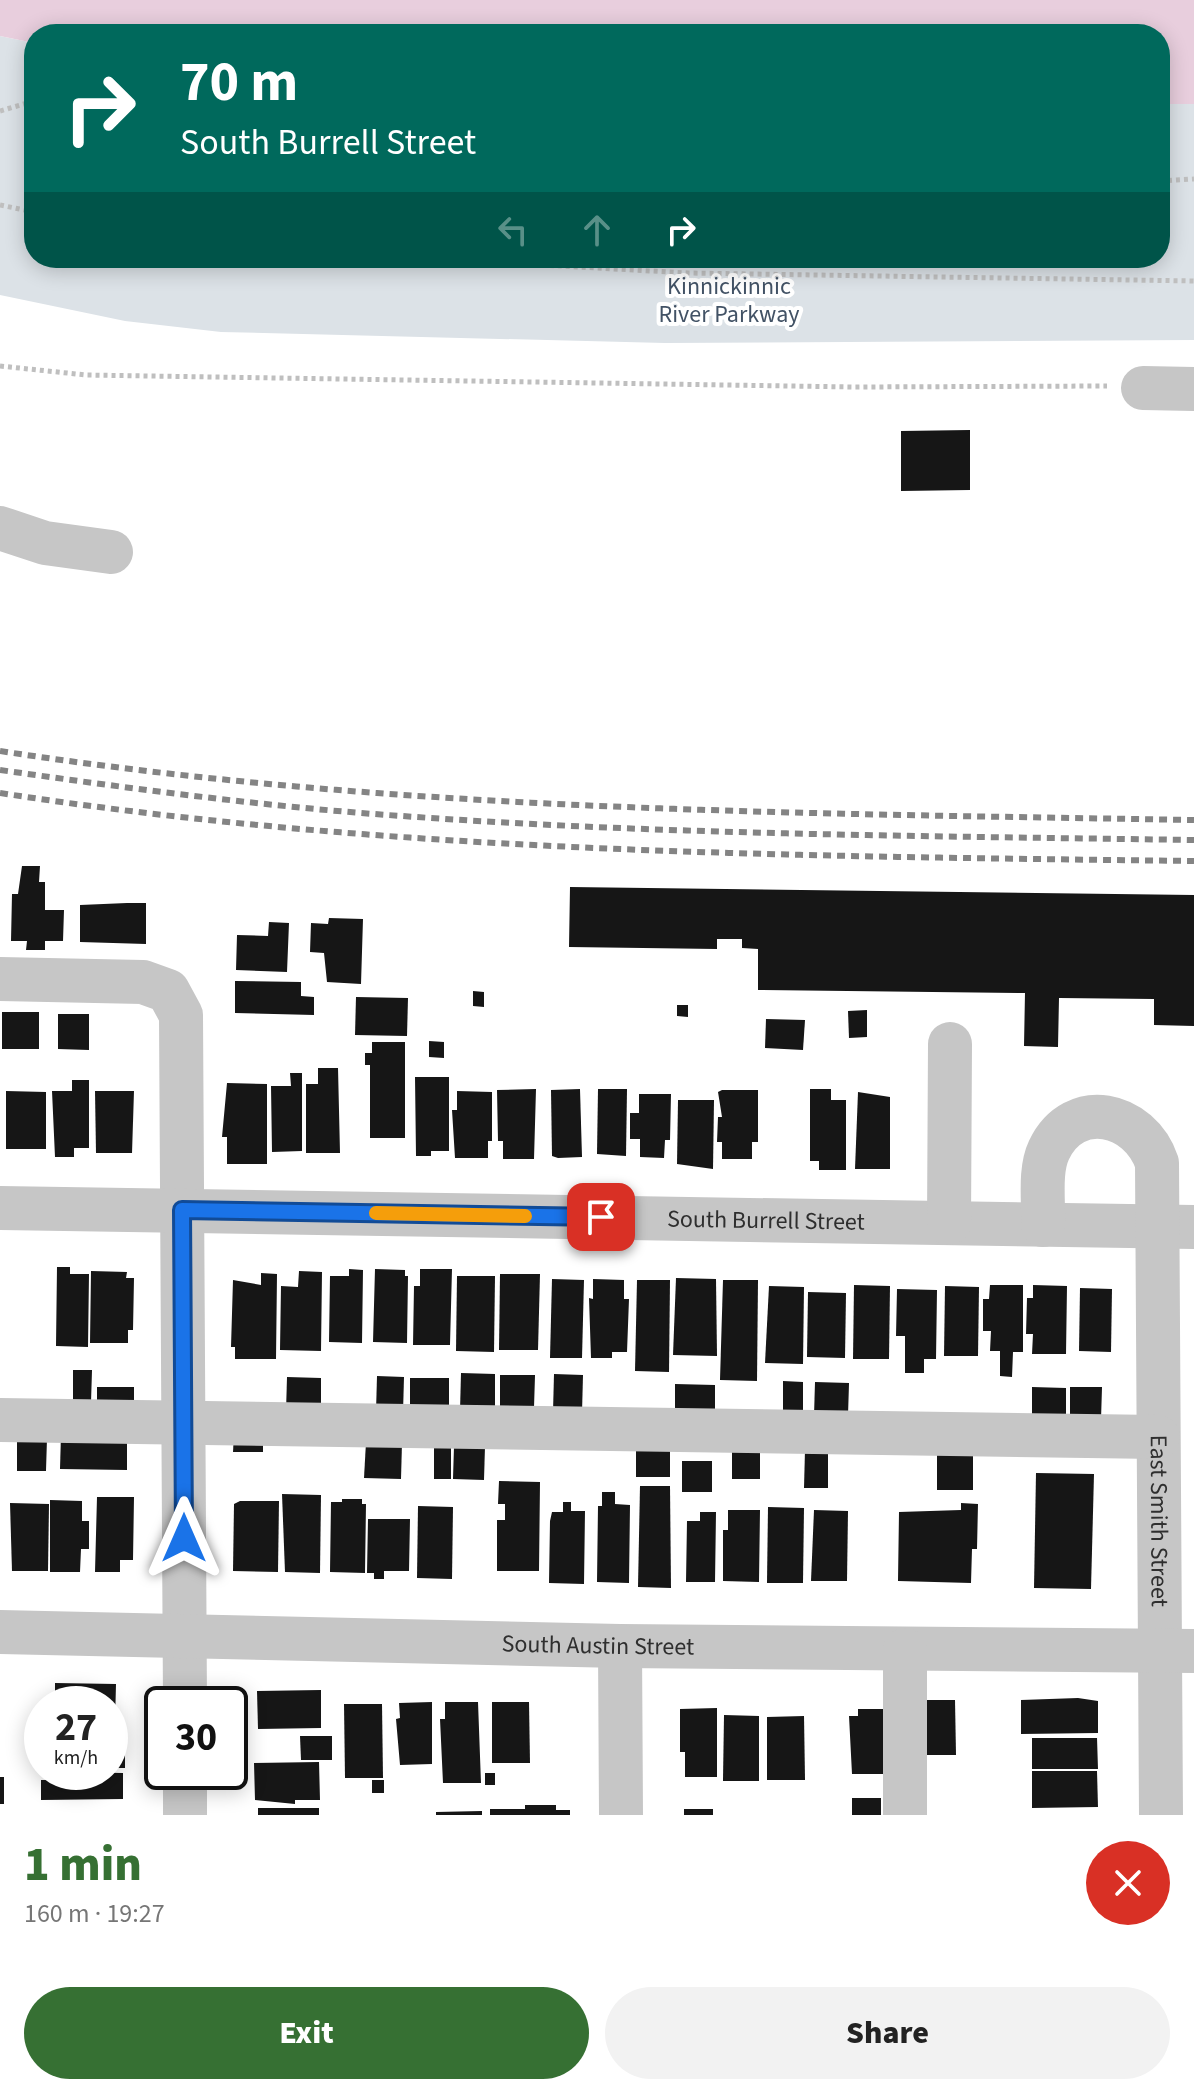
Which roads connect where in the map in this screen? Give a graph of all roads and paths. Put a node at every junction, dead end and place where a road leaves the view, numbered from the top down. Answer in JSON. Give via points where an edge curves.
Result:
{"nodes":[{"id":1,"x":24,"y":104,"type":"edge"},
{"id":2,"x":0,"y":111,"type":"edge"},
{"id":3,"x":1194,"y":179,"type":"edge"},
{"id":4,"x":1170,"y":180,"type":"edge"},
{"id":5,"x":0,"y":205,"type":"edge"},
{"id":6,"x":24,"y":210,"type":"edge"},
{"id":7,"x":597,"y":268,"type":"edge"},
{"id":8,"x":1194,"y":281,"type":"edge"},
{"id":9,"x":0,"y":366,"type":"edge"},
{"id":10,"x":1133,"y":387,"type":"joint"},
{"id":11,"x":1194,"y":389,"type":"edge"},
{"id":12,"x":0,"y":528,"type":"edge"},
{"id":13,"x":111,"y":552,"type":"dead end"},
{"id":14,"x":0,"y":979,"type":"edge"},
{"id":15,"x":950,"y":1044,"type":"dead end"},
{"id":16,"x":0,"y":1208,"type":"edge"},
{"id":17,"x":182,"y":1210,"type":"junction"},
{"id":18,"x":949,"y":1223,"type":"junction"},
{"id":19,"x":1043,"y":1225,"type":"junction"},
{"id":20,"x":1175,"y":1227,"type":"edge"},
{"id":21,"x":0,"y":1420,"type":"edge"},
{"id":22,"x":183,"y":1423,"type":"junction"},
{"id":23,"x":1158,"y":1437,"type":"junction"},
{"id":24,"x":0,"y":1632,"type":"edge"},
{"id":25,"x":184,"y":1635,"type":"junction"},
{"id":26,"x":620,"y":1646,"type":"junction"},
{"id":27,"x":905,"y":1650,"type":"junction"},
{"id":28,"x":1177,"y":1651,"type":"edge"},
{"id":29,"x":185,"y":1686,"type":"edge"},
{"id":30,"x":185,"y":1790,"type":"edge"},
{"id":31,"x":185,"y":1815,"type":"edge"},
{"id":32,"x":621,"y":1815,"type":"edge"},
{"id":33,"x":905,"y":1815,"type":"edge"},
{"id":34,"x":1161,"y":1815,"type":"edge"}],
"edges":[{"from":1,"to":2,"type":"path"},
{"from":3,"to":4,"type":"path"},
{"from":5,"to":6,"type":"path"},
{"from":7,"to":8,"type":"path"},
{"from":9,"to":10,"type":"path","via":[[86,375]]},
{"from":10,"to":11,"type":"street"},
{"from":12,"to":13,"type":"street","via":[[45,543]]},
{"from":14,"to":17,"type":"street","via":[[143,982],[168,991],[181,1015]]},
{"from":15,"to":18,"type":"street"},
{"from":16,"to":17,"type":"street","name":"South Burrell Street"},
{"from":17,"to":18,"type":"street","name":"South Burrell Street"},
{"from":17,"to":22,"type":"street"},
{"from":18,"to":19,"type":"street","name":"South Burrell Street"},
{"from":19,"to":20,"type":"street","name":"South Burrell Street"},
{"from":19,"to":20,"type":"street","name":"East Smith Street","via":[[1045,1164],[1055,1139],[1080,1121],[1107,1118],[1134,1128],[1152,1150]]},
{"from":20,"to":23,"type":"street","name":"East Smith Street"},
{"from":21,"to":22,"type":"street"},
{"from":22,"to":23,"type":"street"},
{"from":22,"to":25,"type":"street"},
{"from":23,"to":28,"type":"street","name":"East Smith Street"},
{"from":24,"to":25,"type":"street","name":"South Austin Street"},
{"from":25,"to":26,"type":"street","name":"South Austin Street"},
{"from":25,"to":29,"type":"street"},
{"from":26,"to":27,"type":"street","name":"South Austin Street"},
{"from":26,"to":32,"type":"street"},
{"from":27,"to":28,"type":"street","name":"South Austin Street"},
{"from":27,"to":33,"type":"street"},
{"from":28,"to":34,"type":"street","name":"East Smith Street"},
{"from":30,"to":31,"type":"street"}]}
